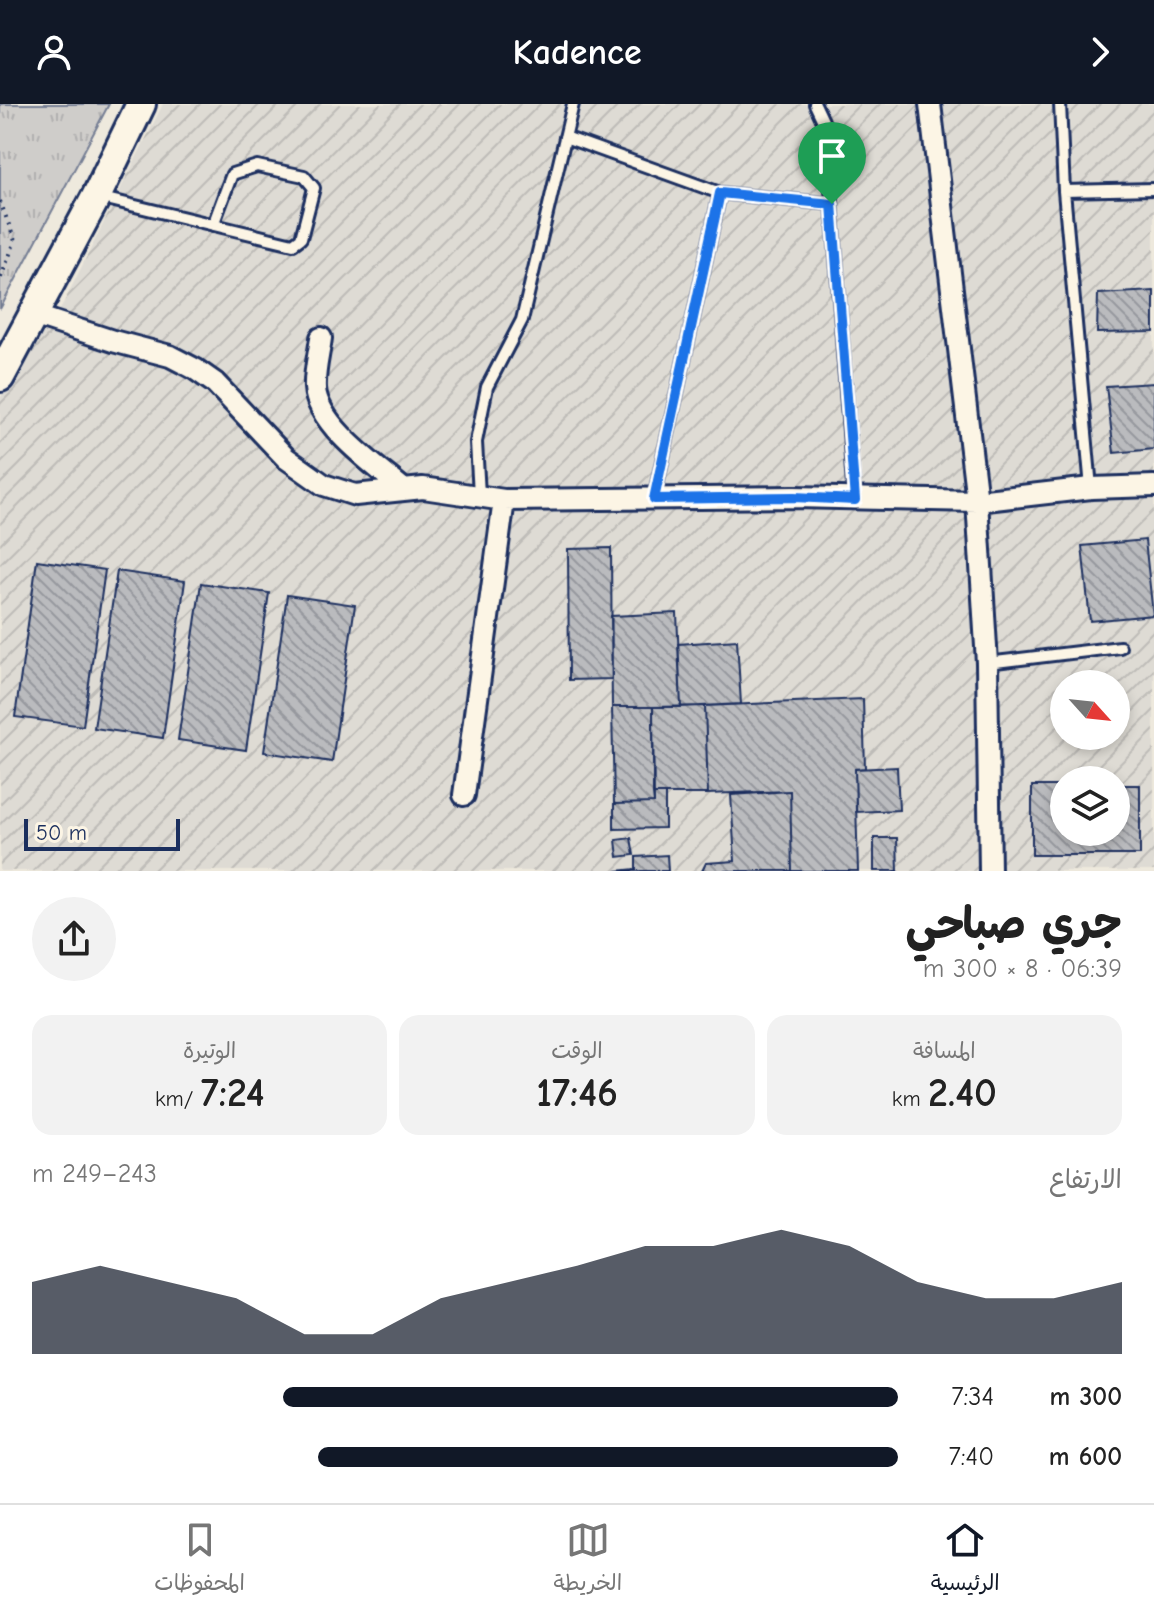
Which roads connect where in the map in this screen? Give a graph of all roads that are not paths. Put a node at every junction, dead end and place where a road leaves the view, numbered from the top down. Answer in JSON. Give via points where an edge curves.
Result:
{"nodes":[{"id":1,"x":141,"y":104,"type":"edge"},
{"id":2,"x":573,"y":104,"type":"edge"},
{"id":3,"x":815,"y":104,"type":"edge"},
{"id":4,"x":930,"y":104,"type":"edge"},
{"id":5,"x":1060,"y":104,"type":"edge"},
{"id":6,"x":565,"y":137,"type":"junction"},
{"id":7,"x":1154,"y":189,"type":"edge"},
{"id":8,"x":1064,"y":191,"type":"junction"},
{"id":9,"x":720,"y":193,"type":"junction"},
{"id":10,"x":96,"y":197,"type":"junction"},
{"id":11,"x":832,"y":204,"type":"junction"},
{"id":12,"x":213,"y":225,"type":"junction"},
{"id":13,"x":33,"y":315,"type":"junction"},
{"id":14,"x":321,"y":338,"type":"dead end"},
{"id":15,"x":0,"y":377,"type":"edge"},
{"id":16,"x":1154,"y":486,"type":"edge"},
{"id":17,"x":1091,"y":488,"type":"junction"},
{"id":18,"x":403,"y":489,"type":"junction"},
{"id":19,"x":479,"y":495,"type":"junction"},
{"id":20,"x":654,"y":499,"type":"junction"},
{"id":21,"x":504,"y":500,"type":"junction"},
{"id":22,"x":855,"y":500,"type":"junction"},
{"id":23,"x":977,"y":501,"type":"junction"},
{"id":24,"x":1120,"y":647,"type":"dead end"},
{"id":25,"x":987,"y":663,"type":"junction"},
{"id":26,"x":464,"y":795,"type":"dead end"},
{"id":27,"x":990,"y":871,"type":"edge"}],
"edges":[{"from":1,"to":10,"type":"street"},
{"from":2,"to":6,"type":"lane"},
{"from":3,"to":11,"type":"lane","via":[[823,121]]},
{"from":4,"to":23,"type":"street"},
{"from":5,"to":8,"type":"lane"},
{"from":6,"to":9,"type":"lane"},
{"from":6,"to":19,"type":"lane","via":[[522,320],[487,387],[476,442]]},
{"from":7,"to":8,"type":"lane"},
{"from":8,"to":17,"type":"lane"},
{"from":9,"to":11,"type":"lane"},
{"from":9,"to":20,"type":"lane"},
{"from":10,"to":12,"type":"lane"},
{"from":10,"to":13,"type":"street"},
{"from":11,"to":22,"type":"lane"},
{"from":12,"to":12,"type":"lane","via":[[293,244],[301,238],[314,188],[304,176],[257,166],[232,174]]},
{"from":13,"to":15,"type":"street"},
{"from":13,"to":18,"type":"street","via":[[170,356],[195,369],[286,458],[324,485],[355,495]]},
{"from":14,"to":18,"type":"street","via":[[315,389],[324,414]]},
{"from":16,"to":17,"type":"street"},
{"from":17,"to":23,"type":"street"},
{"from":18,"to":19,"type":"street"},
{"from":19,"to":21,"type":"street"},
{"from":20,"to":21,"type":"street"},
{"from":20,"to":22,"type":"street"},
{"from":21,"to":26,"type":"street"},
{"from":22,"to":23,"type":"street"},
{"from":23,"to":25,"type":"street"},
{"from":24,"to":25,"type":"lane"},
{"from":25,"to":27,"type":"street"}]}
